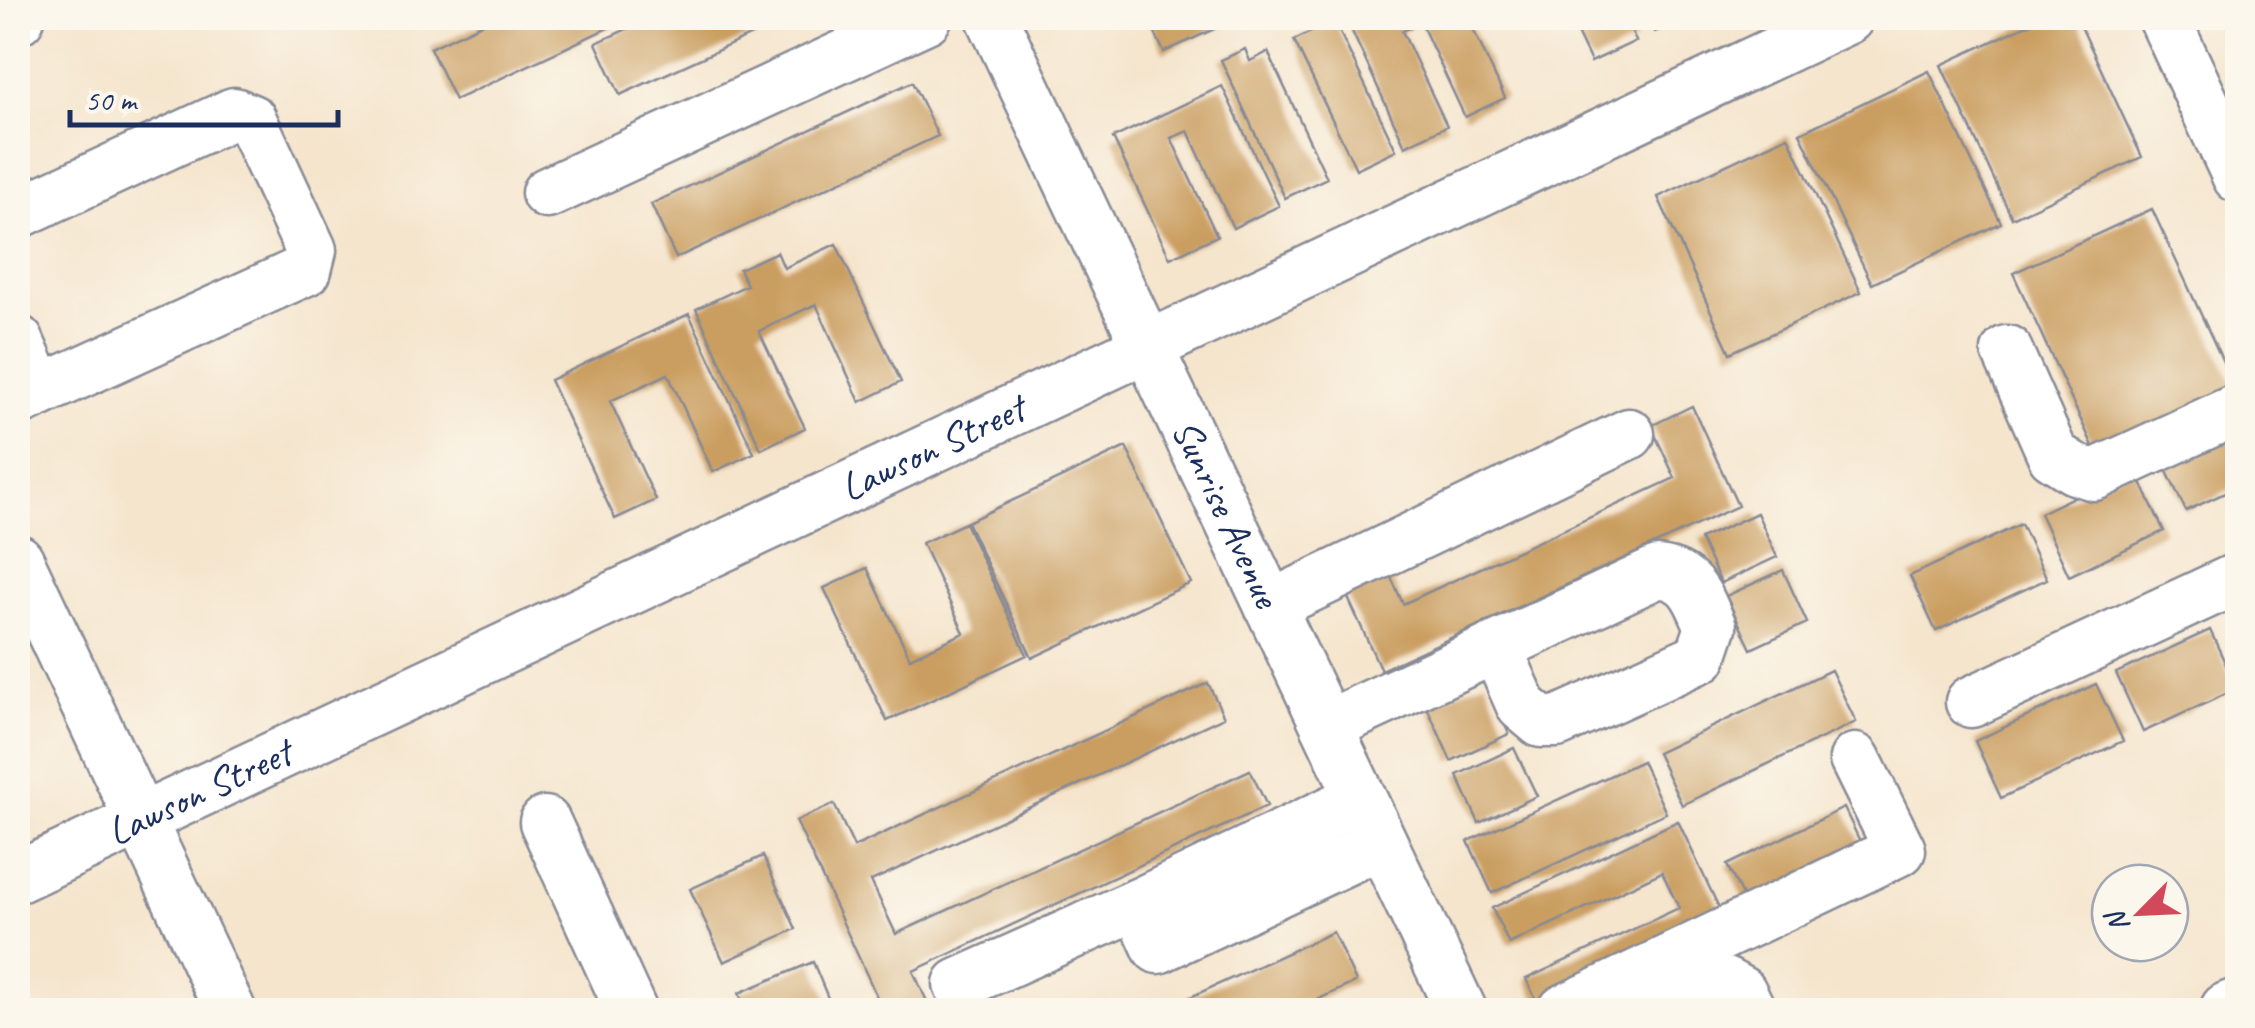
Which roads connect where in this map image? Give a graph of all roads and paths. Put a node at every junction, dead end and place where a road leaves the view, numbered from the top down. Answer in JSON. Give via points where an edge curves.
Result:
{"nodes":[{"id":1,"x":926,"y":18,"type":"edge"},
{"id":2,"x":992,"y":18,"type":"edge"},
{"id":3,"x":1848,"y":18,"type":"edge"},
{"id":4,"x":2164,"y":18,"type":"edge"},
{"id":5,"x":2238,"y":177,"type":"edge"},
{"id":6,"x":547,"y":193,"type":"dead end"},
{"id":7,"x":18,"y":213,"type":"edge"},
{"id":8,"x":18,"y":341,"type":"edge"},
{"id":9,"x":1148,"y":348,"type":"junction"},
{"id":10,"x":2007,"y":351,"type":"dead end"},
{"id":11,"x":29,"y":396,"type":"edge"},
{"id":12,"x":2238,"y":409,"type":"edge"},
{"id":13,"x":1629,"y":434,"type":"dead end"},
{"id":14,"x":2238,"y":578,"type":"edge"},
{"id":15,"x":22,"y":579,"type":"edge"},
{"id":16,"x":1270,"y":606,"type":"junction"},
{"id":17,"x":1496,"y":647,"type":"dead end"},
{"id":18,"x":1971,"y":702,"type":"dead end"},
{"id":19,"x":1327,"y":726,"type":"junction"},
{"id":20,"x":1855,"y":759,"type":"dead end"},
{"id":21,"x":1360,"y":798,"type":"junction"},
{"id":22,"x":140,"y":819,"type":"junction"},
{"id":23,"x":545,"y":822,"type":"dead end"},
{"id":24,"x":1382,"y":842,"type":"junction"},
{"id":25,"x":18,"y":877,"type":"edge"},
{"id":26,"x":1138,"y":904,"type":"junction"},
{"id":27,"x":959,"y":984,"type":"dead end"},
{"id":28,"x":2238,"y":1006,"type":"edge"},
{"id":29,"x":230,"y":1010,"type":"edge"},
{"id":30,"x":632,"y":1010,"type":"edge"},
{"id":31,"x":1461,"y":1010,"type":"edge"},
{"id":32,"x":1564,"y":1010,"type":"edge"},
{"id":33,"x":1661,"y":1010,"type":"edge"},
{"id":34,"x":1750,"y":1010,"type":"edge"},
{"id":35,"x":2228,"y":1010,"type":"edge"}],
"edges":[{"from":1,"to":6,"type":"street"},
{"from":2,"to":9,"type":"street","name":"Sunrise Avenue"},
{"from":3,"to":9,"type":"street","name":"Lawson Street"},
{"from":4,"to":5,"type":"street"},
{"from":7,"to":11,"type":"street","via":[[234,113],[251,120],[311,250],[306,270]]},
{"from":8,"to":11,"type":"street"},
{"from":9,"to":16,"type":"street","name":"Sunrise Avenue"},
{"from":9,"to":22,"type":"street","name":"Lawson Street"},
{"from":10,"to":12,"type":"street","via":[[2054,456],[2094,474]]},
{"from":13,"to":16,"type":"street"},
{"from":14,"to":18,"type":"street"},
{"from":15,"to":22,"type":"street"},
{"from":16,"to":19,"type":"street","name":"Sunrise Avenue"},
{"from":17,"to":19,"type":"street"},
{"from":19,"to":21,"type":"street","name":"Sunrise Avenue"},
{"from":20,"to":32,"type":"street","via":[[1900,850]]},
{"from":21,"to":24,"type":"street","name":"Sunrise Avenue"},
{"from":21,"to":26,"type":"street"},
{"from":22,"to":25,"type":"street","name":"Lawson Street"},
{"from":22,"to":29,"type":"street"},
{"from":23,"to":30,"type":"street"},
{"from":24,"to":26,"type":"street","via":[[1158,948]]},
{"from":24,"to":31,"type":"street","name":"Sunrise Avenue"},
{"from":26,"to":27,"type":"street"},
{"from":28,"to":35,"type":"main road"},
{"from":33,"to":34,"type":"street","via":[[1725,984],[1742,992]]}]}
